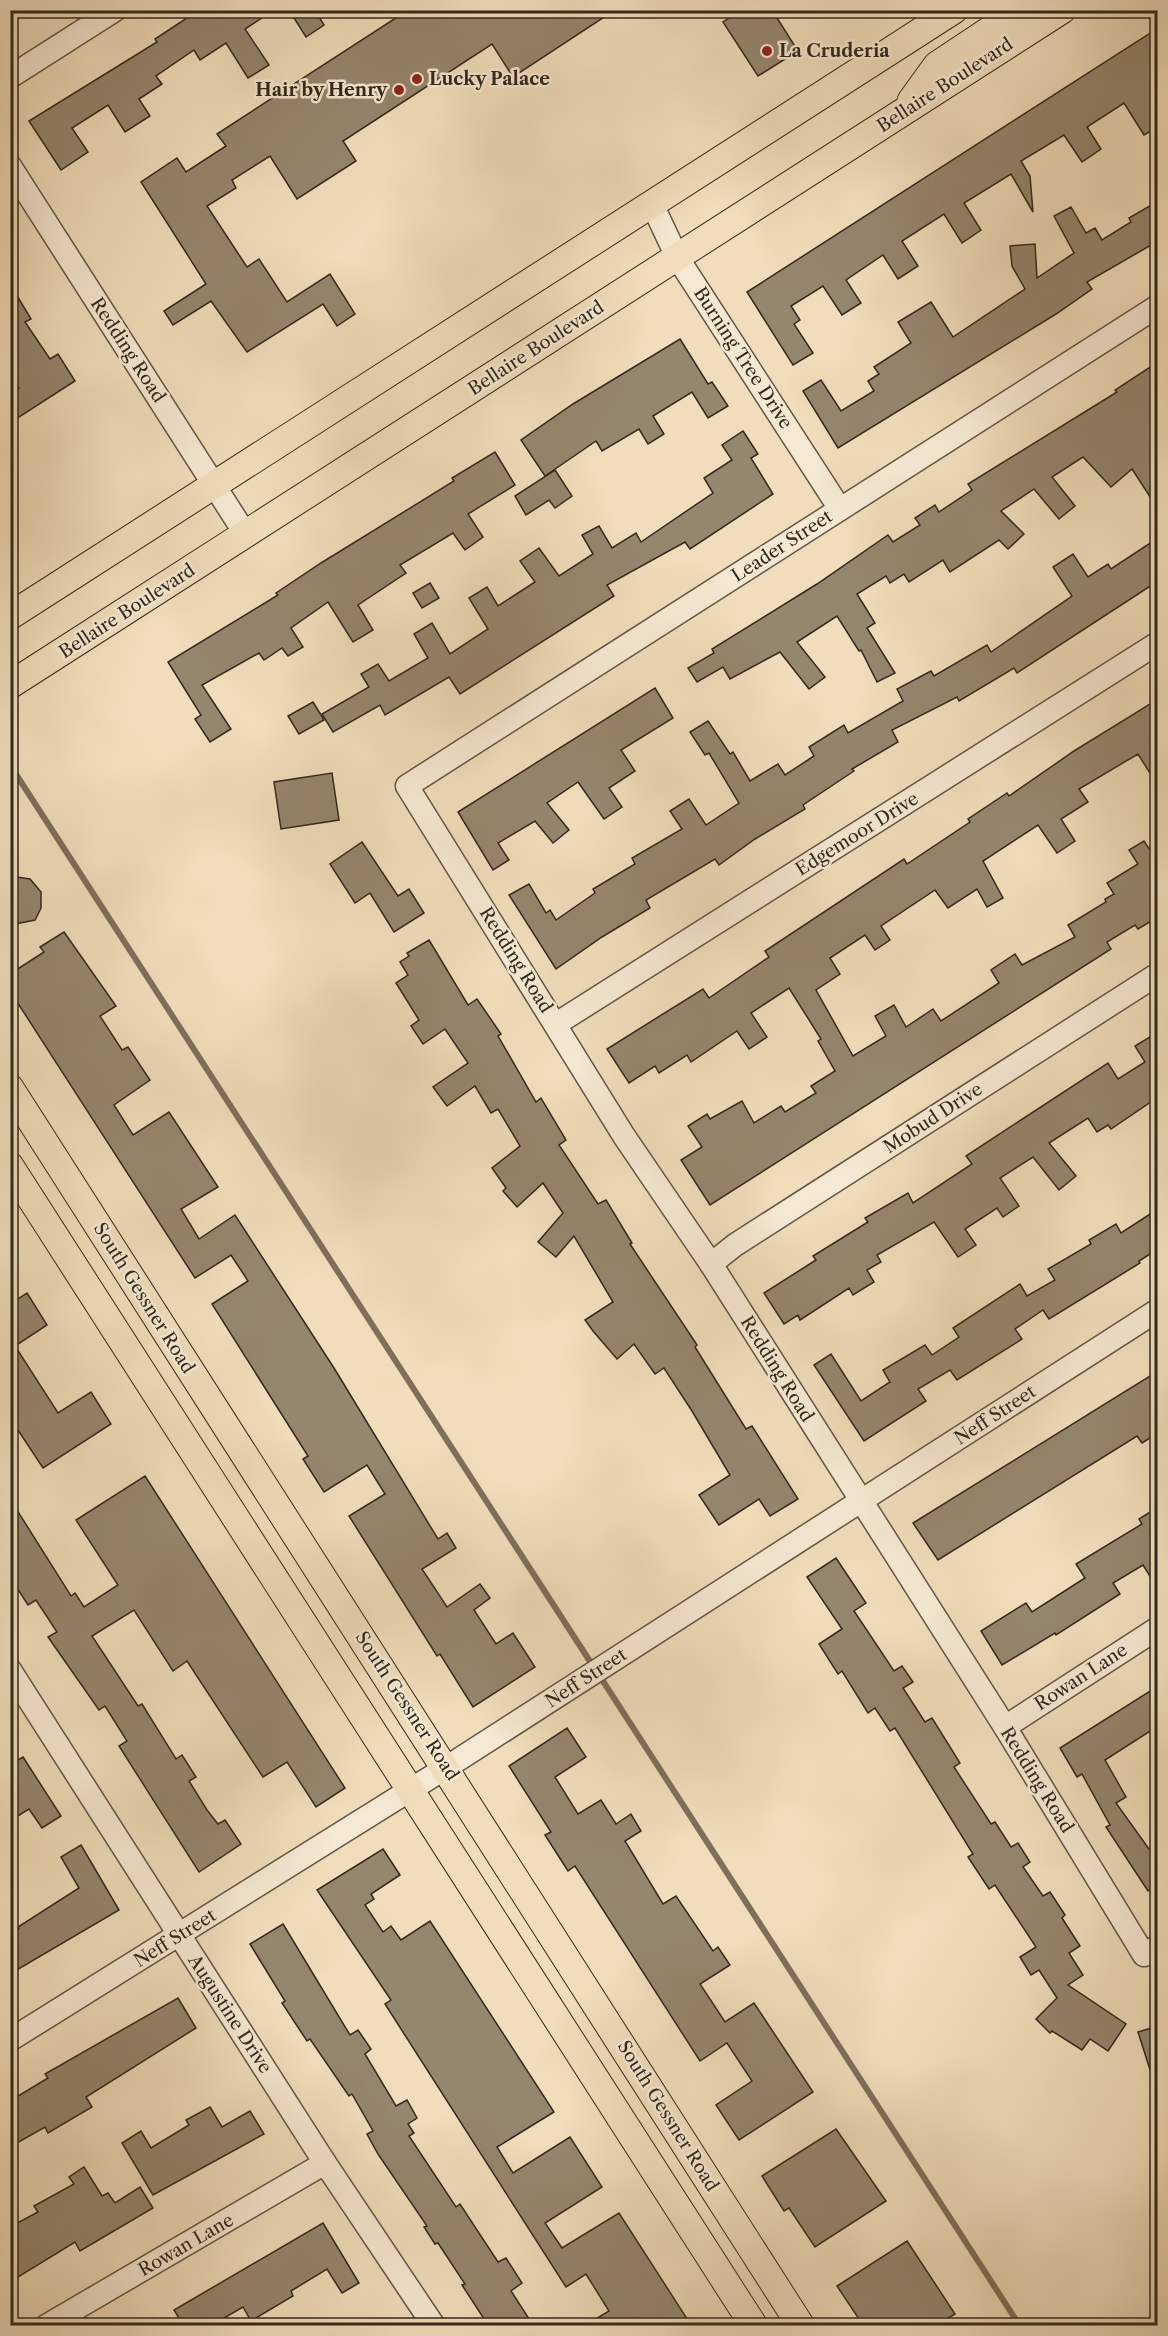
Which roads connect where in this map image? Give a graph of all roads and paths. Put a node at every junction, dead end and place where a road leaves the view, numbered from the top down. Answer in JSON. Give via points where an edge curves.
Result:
{"nodes":[{"id":1,"x":115,"y":10,"type":"edge"},
{"id":2,"x":954,"y":10,"type":"edge"},
{"id":3,"x":1020,"y":10,"type":"edge"},
{"id":4,"x":1062,"y":10,"type":"edge"},
{"id":5,"x":10,"y":77,"type":"edge"},
{"id":6,"x":901,"y":114,"type":"junction"},
{"id":7,"x":10,"y":165,"type":"edge"},
{"id":8,"x":652,"y":204,"type":"junction"},
{"id":9,"x":677,"y":257,"type":"junction"},
{"id":10,"x":1158,"y":306,"type":"edge"},
{"id":11,"x":214,"y":485,"type":"junction"},
{"id":12,"x":840,"y":509,"type":"junction"},
{"id":13,"x":246,"y":535,"type":"junction"},
{"id":14,"x":10,"y":616,"type":"edge"},
{"id":15,"x":1158,"y":643,"type":"edge"},
{"id":16,"x":10,"y":685,"type":"edge"},
{"id":17,"x":406,"y":786,"type":"joint"},
{"id":18,"x":1158,"y":974,"type":"edge"},
{"id":19,"x":556,"y":1024,"type":"junction"},
{"id":20,"x":10,"y":1088,"type":"edge"},
{"id":21,"x":41,"y":1135,"type":"junction"},
{"id":22,"x":10,"y":1156,"type":"edge"},
{"id":23,"x":10,"y":1166,"type":"edge"},
{"id":24,"x":711,"y":1264,"type":"junction"},
{"id":25,"x":1158,"y":1310,"type":"edge"},
{"id":26,"x":233,"y":1437,"type":"junction"},
{"id":27,"x":199,"y":1458,"type":"junction"},
{"id":28,"x":860,"y":1502,"type":"junction"},
{"id":29,"x":1158,"y":1628,"type":"edge"},
{"id":30,"x":10,"y":1670,"type":"edge"},
{"id":31,"x":19,"y":1702,"type":"edge"},
{"id":32,"x":1005,"y":1727,"type":"junction"},
{"id":33,"x":447,"y":1767,"type":"junction"},
{"id":34,"x":410,"y":1790,"type":"junction"},
{"id":35,"x":180,"y":1936,"type":"junction"},
{"id":36,"x":1151,"y":1951,"type":"edge"},
{"id":37,"x":10,"y":2040,"type":"edge"},
{"id":38,"x":325,"y":2163,"type":"junction"},
{"id":39,"x":46,"y":2325,"type":"edge"},
{"id":40,"x":434,"y":2325,"type":"edge"},
{"id":41,"x":754,"y":2325,"type":"edge"},
{"id":42,"x":801,"y":2325,"type":"edge"}],
"edges":[{"from":1,"to":5,"type":"street"},
{"from":2,"to":8,"type":"main road"},
{"from":3,"to":6,"type":"main road","via":[[937,65]]},
{"from":4,"to":6,"type":"main road","name":"Bellaire Boulevard"},
{"from":6,"to":9,"type":"main road","name":"Bellaire Boulevard"},
{"from":7,"to":11,"type":"street","name":"Redding Road"},
{"from":8,"to":9,"type":"street","name":"Burning Tree Drive"},
{"from":8,"to":11,"type":"main road"},
{"from":9,"to":12,"type":"street","name":"Burning Tree Drive"},
{"from":9,"to":13,"type":"main road","name":"Bellaire Boulevard"},
{"from":10,"to":12,"type":"street","name":"Leader Street"},
{"from":11,"to":13,"type":"street","name":"Redding Road"},
{"from":11,"to":14,"type":"main road"},
{"from":12,"to":17,"type":"street","name":"Leader Street"},
{"from":13,"to":16,"type":"main road","name":"Bellaire Boulevard"},
{"from":15,"to":19,"type":"street","name":"Edgemoor Drive"},
{"from":17,"to":19,"type":"street","name":"Redding Road"},
{"from":18,"to":24,"type":"street","name":"Mobud Drive"},
{"from":19,"to":24,"type":"street","name":"Redding Road","via":[[624,1136]]},
{"from":20,"to":21,"type":"main road","name":"South Gessner Road"},
{"from":21,"to":22,"type":"main road"},
{"from":21,"to":26,"type":"main road","name":"South Gessner Road"},
{"from":23,"to":27,"type":"main road"},
{"from":24,"to":28,"type":"street","name":"Redding Road"},
{"from":25,"to":28,"type":"street","name":"Neff Street"},
{"from":26,"to":27,"type":"main road"},
{"from":26,"to":33,"type":"main road","name":"South Gessner Road"},
{"from":27,"to":34,"type":"main road"},
{"from":28,"to":32,"type":"street","name":"Redding Road"},
{"from":28,"to":33,"type":"street","name":"Neff Street"},
{"from":29,"to":32,"type":"street","name":"Rowan Lane"},
{"from":30,"to":31,"type":"street","name":"Augustine Drive"},
{"from":31,"to":35,"type":"street","name":"Augustine Drive"},
{"from":32,"to":36,"type":"street","name":"Redding Road"},
{"from":33,"to":34,"type":"street","name":"Neff Street"},
{"from":33,"to":42,"type":"main road","name":"South Gessner Road"},
{"from":34,"to":35,"type":"street","name":"Neff Street"},
{"from":34,"to":41,"type":"main road"},
{"from":35,"to":37,"type":"street","name":"Neff Street"},
{"from":35,"to":38,"type":"street","name":"Augustine Drive"},
{"from":38,"to":39,"type":"street","name":"Rowan Lane"},
{"from":38,"to":40,"type":"street","name":"Augustine Drive"}]}
